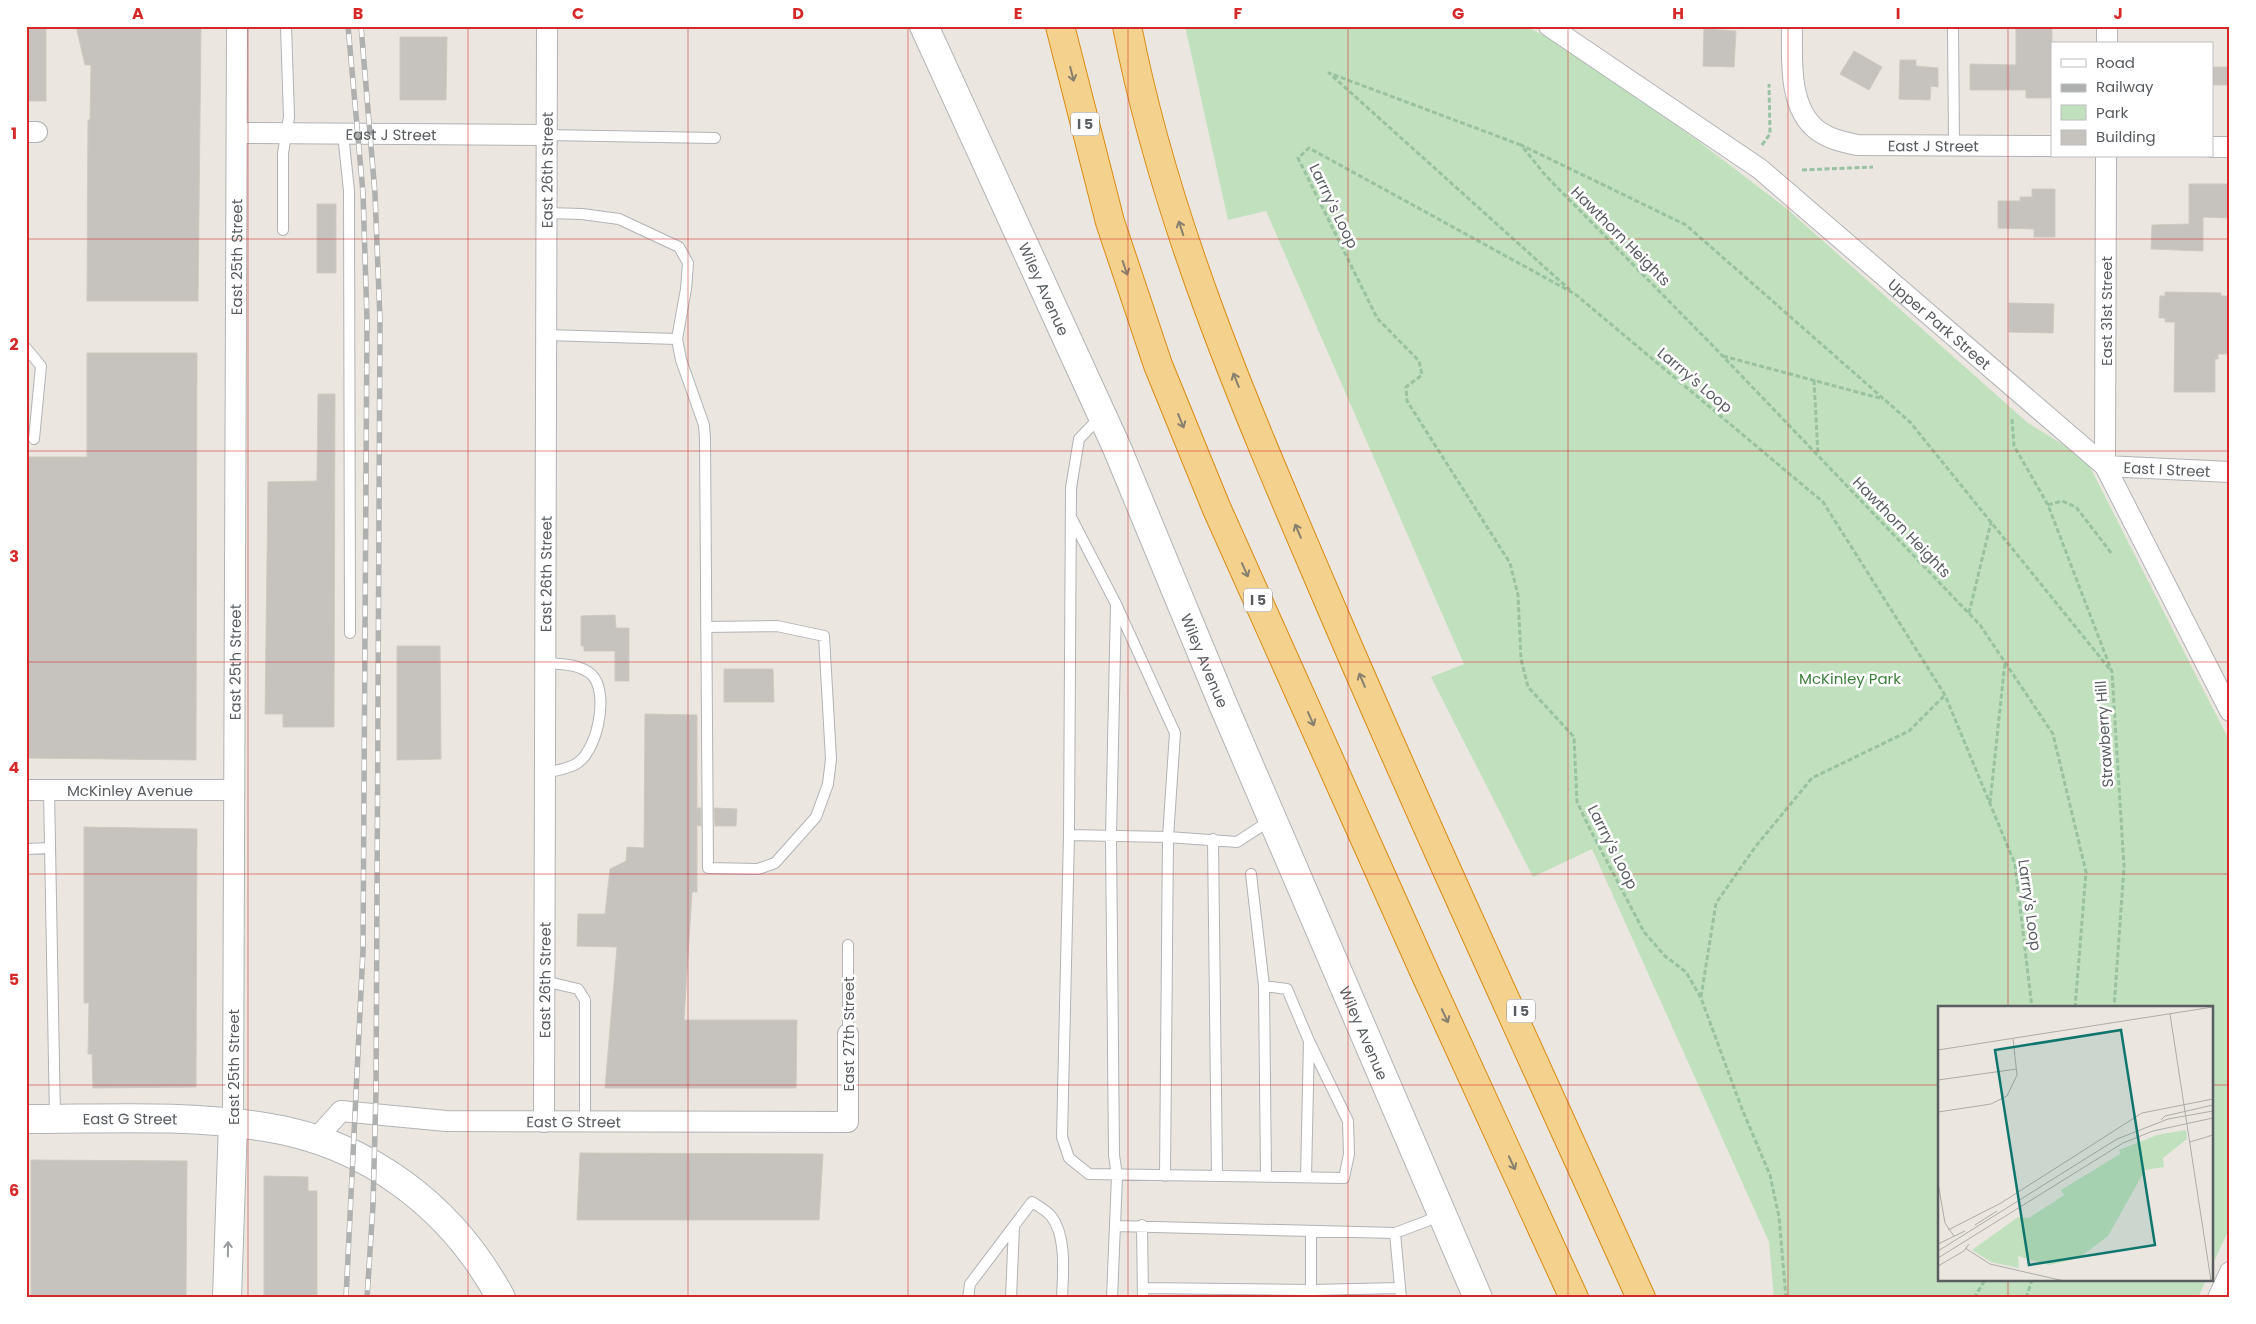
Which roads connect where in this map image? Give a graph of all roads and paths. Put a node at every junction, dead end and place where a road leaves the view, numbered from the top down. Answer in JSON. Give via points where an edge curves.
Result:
{"nodes":[{"id":1,"x":237,"y":26,"type":"edge"},
{"id":2,"x":286,"y":26,"type":"edge"},
{"id":3,"x":547,"y":26,"type":"edge"},
{"id":4,"x":924,"y":26,"type":"edge"},
{"id":5,"x":1060,"y":26,"type":"edge"},
{"id":6,"x":1127,"y":26,"type":"edge"},
{"id":7,"x":1549,"y":26,"type":"edge"},
{"id":8,"x":1792,"y":26,"type":"edge"},
{"id":9,"x":1953,"y":26,"type":"edge"},
{"id":10,"x":2107,"y":26,"type":"edge"},
{"id":11,"x":2107,"y":42,"type":"edge"},
{"id":12,"x":1769,"y":84,"type":"dead end"},
{"id":13,"x":236,"y":133,"type":"junction"},
{"id":14,"x":287,"y":134,"type":"junction"},
{"id":15,"x":343,"y":134,"type":"junction"},
{"id":16,"x":546,"y":135,"type":"junction"},
{"id":17,"x":715,"y":138,"type":"dead end"},
{"id":18,"x":1521,"y":145,"type":"junction"},
{"id":19,"x":1762,"y":145,"type":"dead end"},
{"id":20,"x":1954,"y":146,"type":"junction"},
{"id":21,"x":2051,"y":146,"type":"edge"},
{"id":22,"x":2214,"y":147,"type":"edge"},
{"id":23,"x":2230,"y":147,"type":"edge"},
{"id":24,"x":2106,"y":158,"type":"edge"},
{"id":25,"x":1873,"y":167,"type":"dead end"},
{"id":26,"x":1802,"y":170,"type":"dead end"},
{"id":27,"x":546,"y":213,"type":"junction"},
{"id":28,"x":283,"y":230,"type":"dead end"},
{"id":29,"x":1574,"y":294,"type":"junction"},
{"id":30,"x":546,"y":335,"type":"junction"},
{"id":31,"x":677,"y":338,"type":"junction"},
{"id":32,"x":26,"y":348,"type":"edge"},
{"id":33,"x":1722,"y":356,"type":"junction"},
{"id":34,"x":1814,"y":380,"type":"junction"},
{"id":35,"x":1885,"y":400,"type":"junction"},
{"id":36,"x":1102,"y":415,"type":"junction"},
{"id":37,"x":2012,"y":419,"type":"dead end"},
{"id":38,"x":34,"y":439,"type":"dead end"},
{"id":39,"x":1818,"y":455,"type":"junction"},
{"id":40,"x":2105,"y":466,"type":"junction"},
{"id":41,"x":2230,"y":472,"type":"edge"},
{"id":42,"x":2048,"y":505,"type":"junction"},
{"id":43,"x":1071,"y":516,"type":"junction"},
{"id":44,"x":1991,"y":522,"type":"junction"},
{"id":45,"x":2112,"y":554,"type":"dead end"},
{"id":46,"x":1116,"y":604,"type":"junction"},
{"id":47,"x":1969,"y":614,"type":"junction"},
{"id":48,"x":706,"y":627,"type":"junction"},
{"id":49,"x":350,"y":633,"type":"dead end"},
{"id":50,"x":2005,"y":662,"type":"junction"},
{"id":51,"x":545,"y":663,"type":"junction"},
{"id":52,"x":2112,"y":672,"type":"junction"},
{"id":53,"x":1945,"y":695,"type":"junction"},
{"id":54,"x":2230,"y":711,"type":"edge"},
{"id":55,"x":1381,"y":725,"type":"junction"},
{"id":56,"x":545,"y":773,"type":"junction"},
{"id":57,"x":26,"y":790,"type":"edge"},
{"id":58,"x":49,"y":790,"type":"junction"},
{"id":59,"x":234,"y":790,"type":"junction"},
{"id":60,"x":1990,"y":803,"type":"junction"},
{"id":61,"x":1272,"y":819,"type":"junction"},
{"id":62,"x":1069,"y":836,"type":"junction"},
{"id":63,"x":1111,"y":837,"type":"junction"},
{"id":64,"x":1168,"y":837,"type":"junction"},
{"id":65,"x":1213,"y":839,"type":"junction"},
{"id":66,"x":50,"y":848,"type":"junction"},
{"id":67,"x":26,"y":849,"type":"edge"},
{"id":68,"x":1251,"y":874,"type":"dead end"},
{"id":69,"x":848,"y":945,"type":"dead end"},
{"id":70,"x":544,"y":981,"type":"junction"},
{"id":71,"x":1264,"y":986,"type":"junction"},
{"id":72,"x":1701,"y":998,"type":"junction"},
{"id":73,"x":2032,"y":1006,"type":"edge"},
{"id":74,"x":2075,"y":1006,"type":"edge"},
{"id":75,"x":2114,"y":1006,"type":"edge"},
{"id":76,"x":848,"y":1034,"type":"joint"},
{"id":77,"x":1309,"y":1041,"type":"junction"},
{"id":78,"x":26,"y":1119,"type":"edge"},
{"id":79,"x":55,"y":1119,"type":"junction"},
{"id":80,"x":544,"y":1122,"type":"junction"},
{"id":81,"x":585,"y":1122,"type":"junction"},
{"id":82,"x":848,"y":1122,"type":"joint"},
{"id":83,"x":233,"y":1123,"type":"junction"},
{"id":84,"x":315,"y":1140,"type":"junction"},
{"id":85,"x":1116,"y":1176,"type":"junction"},
{"id":86,"x":1165,"y":1176,"type":"junction"},
{"id":87,"x":1217,"y":1176,"type":"junction"},
{"id":88,"x":1266,"y":1177,"type":"junction"},
{"id":89,"x":1306,"y":1177,"type":"junction"},
{"id":90,"x":1441,"y":1212,"type":"junction"},
{"id":91,"x":1142,"y":1225,"type":"junction"},
{"id":92,"x":1014,"y":1226,"type":"junction"},
{"id":93,"x":1115,"y":1226,"type":"junction"},
{"id":94,"x":1311,"y":1231,"type":"junction"},
{"id":95,"x":1395,"y":1233,"type":"junction"},
{"id":96,"x":2230,"y":1272,"type":"edge"},
{"id":97,"x":1984,"y":1282,"type":"edge"},
{"id":98,"x":2031,"y":1282,"type":"edge"},
{"id":99,"x":1143,"y":1293,"type":"edge"},
{"id":100,"x":1400,"y":1293,"type":"edge"},
{"id":101,"x":1311,"y":1294,"type":"edge"},
{"id":102,"x":227,"y":1298,"type":"edge"},
{"id":103,"x":501,"y":1298,"type":"edge"},
{"id":104,"x":968,"y":1298,"type":"edge"},
{"id":105,"x":1010,"y":1298,"type":"edge"},
{"id":106,"x":1062,"y":1298,"type":"edge"},
{"id":107,"x":1112,"y":1298,"type":"edge"},
{"id":108,"x":1478,"y":1298,"type":"edge"},
{"id":109,"x":1574,"y":1298,"type":"edge"},
{"id":110,"x":1641,"y":1298,"type":"edge"},
{"id":111,"x":1661,"y":1298,"type":"edge"},
{"id":112,"x":1786,"y":1298,"type":"edge"},
{"id":113,"x":1974,"y":1298,"type":"edge"},
{"id":114,"x":2026,"y":1298,"type":"edge"},
{"id":115,"x":2218,"y":1298,"type":"edge"}],
"edges":[{"from":1,"to":13,"type":"street","name":"East 25th Street"},
{"from":2,"to":14,"type":"lane"},
{"from":3,"to":16,"type":"street","name":"East 26th Street"},
{"from":4,"to":36,"type":"street","name":"Wiley Avenue"},
{"from":5,"to":109,"type":"highway","number":"I 5","one_way":true,"via":[[1110,222],[1158,366],[1220,516]]},
{"from":55,"to":6,"type":"highway","number":"I 5","one_way":true,"via":[[1209,313],[1160,164]]},
{"from":7,"to":40,"type":"street","name":"Upper Park Street","via":[[1760,169]]},
{"from":8,"to":20,"type":"street","name":"East J Street","via":[[1795,90],[1808,121],[1818,130],[1857,146]]},
{"from":9,"to":20,"type":"lane"},
{"from":10,"to":11,"type":"street"},
{"from":12,"to":19,"type":"path","via":[[1770,134]]},
{"from":13,"to":14,"type":"street","name":"East J Street"},
{"from":13,"to":59,"type":"street","name":"East 25th Street"},
{"from":14,"to":15,"type":"street","name":"East J Street"},
{"from":14,"to":28,"type":"lane","via":[[282,171]]},
{"from":15,"to":16,"type":"street","name":"East J Street"},
{"from":15,"to":49,"type":"lane","via":[[349,190]]},
{"from":16,"to":17,"type":"lane"},
{"from":16,"to":27,"type":"street","name":"East 26th Street"},
{"from":18,"to":29,"type":"path","via":[[1329,73]]},
{"from":18,"to":33,"type":"path","name":"Hawthorn Heights","via":[[1546,176]]},
{"from":18,"to":35,"type":"path","name":"Hawthorn Heights","via":[[1686,225]]},
{"from":20,"to":21,"type":"street","name":"East J Street"},
{"from":22,"to":23,"type":"street"},
{"from":24,"to":40,"type":"street","name":"East 31st Street"},
{"from":25,"to":26,"type":"path"},
{"from":27,"to":30,"type":"street","name":"East 26th Street"},
{"from":27,"to":31,"type":"lane","via":[[619,219],[679,247],[688,263]]},
{"from":29,"to":53,"type":"path","name":"Larrry's Loop","via":[[1823,502]]},
{"from":29,"to":72,"type":"path","name":"Larrry's Loop","via":[[1309,148],[1298,158],[1377,318],[1419,361],[1422,375],[1406,387],[1407,401],[1510,563],[1518,596],[1521,659],[1528,687],[1574,737],[1578,802],[1644,932],[1665,956],[1686,972]]},
{"from":30,"to":31,"type":"lane"},
{"from":30,"to":51,"type":"street","name":"East 26th Street"},
{"from":31,"to":48,"type":"lane","via":[[681,360],[704,425]]},
{"from":32,"to":38,"type":"lane","via":[[41,366]]},
{"from":33,"to":34,"type":"path"},
{"from":33,"to":39,"type":"path","name":"Hawthorn Heights"},
{"from":34,"to":35,"type":"path"},
{"from":34,"to":39,"type":"path"},
{"from":35,"to":44,"type":"path","name":"Hawthorn Heights","via":[[1910,422]]},
{"from":36,"to":43,"type":"lane","via":[[1079,439],[1071,488]]},
{"from":36,"to":61,"type":"street","name":"Wiley Avenue"},
{"from":37,"to":42,"type":"path","name":"Strawberry Hill","via":[[2014,446]]},
{"from":39,"to":47,"type":"path","name":"Hawthorn Heights"},
{"from":40,"to":41,"type":"street","name":"East I Street"},
{"from":40,"to":54,"type":"street","name":"Upper Park Street"},
{"from":42,"to":45,"type":"path","via":[[2062,501],[2076,507]]},
{"from":42,"to":52,"type":"path","name":"Strawberry Hill"},
{"from":43,"to":46,"type":"lane"},
{"from":43,"to":62,"type":"lane"},
{"from":44,"to":47,"type":"path"},
{"from":44,"to":52,"type":"path","name":"Hawthorn Heights"},
{"from":46,"to":63,"type":"lane"},
{"from":46,"to":64,"type":"lane","via":[[1174,733]]},
{"from":47,"to":50,"type":"path","name":"Hawthorn Heights","via":[[1980,624]]},
{"from":48,"to":48,"type":"lane","via":[[708,868],[758,869],[775,864],[816,817],[828,784],[831,759],[824,636],[777,626]]},
{"from":50,"to":60,"type":"path"},
{"from":50,"to":74,"type":"path","name":"Hawthorn Heights","via":[[2053,734],[2086,872]]},
{"from":51,"to":56,"type":"street","name":"East 26th Street"},
{"from":51,"to":56,"type":"lane","via":[[580,667],[593,676],[600,690],[598,728],[589,748],[576,765]]},
{"from":52,"to":75,"type":"path","name":"Strawberry Hill","via":[[2124,867]]},
{"from":53,"to":60,"type":"path","name":"Larrry's Loop"},
{"from":53,"to":72,"type":"path","via":[[1909,731],[1812,778],[1756,846],[1716,903]]},
{"from":55,"to":110,"type":"highway","number":"I 5"},
{"from":55,"to":111,"type":"highway","number":"I 5"},
{"from":56,"to":70,"type":"street","name":"East 26th Street"},
{"from":57,"to":58,"type":"street","name":"McKinley Avenue"},
{"from":58,"to":59,"type":"street","name":"McKinley Avenue"},
{"from":58,"to":66,"type":"lane"},
{"from":59,"to":83,"type":"street","name":"East 25th Street"},
{"from":60,"to":73,"type":"path","name":"Larrry's Loop","via":[[2015,864]]},
{"from":61,"to":65,"type":"lane","via":[[1238,842]]},
{"from":61,"to":90,"type":"street","name":"Wiley Avenue"},
{"from":62,"to":63,"type":"lane"},
{"from":62,"to":85,"type":"lane","via":[[1062,1137],[1070,1158],[1089,1174]]},
{"from":63,"to":64,"type":"lane"},
{"from":63,"to":85,"type":"lane"},
{"from":64,"to":65,"type":"lane"},
{"from":64,"to":86,"type":"lane"},
{"from":65,"to":87,"type":"lane"},
{"from":66,"to":67,"type":"lane"},
{"from":66,"to":79,"type":"lane"},
{"from":68,"to":71,"type":"lane"},
{"from":69,"to":76,"type":"lane","name":"East 27th Street"},
{"from":70,"to":80,"type":"street","name":"East 26th Street"},
{"from":70,"to":81,"type":"lane","via":[[578,989],[586,1000]]},
{"from":71,"to":77,"type":"lane","via":[[1287,989]]},
{"from":71,"to":88,"type":"lane"},
{"from":72,"to":112,"type":"path","name":"Larrry's Loop","via":[[1770,1175],[1780,1217]]},
{"from":76,"to":82,"type":"street","name":"East 27th Street"},
{"from":77,"to":89,"type":"lane"},
{"from":77,"to":89,"type":"lane","via":[[1348,1121],[1349,1154],[1344,1178]]},
{"from":78,"to":79,"type":"street","name":"East G Street"},
{"from":79,"to":83,"type":"street","name":"East G Street"},
{"from":80,"to":81,"type":"street","name":"East G Street"},
{"from":80,"to":84,"type":"street","name":"East G Street","via":[[446,1122],[341,1110]]},
{"from":81,"to":82,"type":"street","name":"East G Street"},
{"from":83,"to":84,"type":"street","via":[[299,1134]]},
{"from":102,"to":83,"type":"street","name":"East 25th Street","one_way":true},
{"from":84,"to":103,"type":"street","via":[[347,1151],[422,1198],[469,1247]]},
{"from":85,"to":86,"type":"lane"},
{"from":85,"to":93,"type":"lane"},
{"from":86,"to":87,"type":"lane"},
{"from":87,"to":88,"type":"lane"},
{"from":88,"to":89,"type":"lane"},
{"from":90,"to":95,"type":"lane"},
{"from":90,"to":108,"type":"street","name":"Wiley Avenue"},
{"from":91,"to":93,"type":"lane"},
{"from":91,"to":94,"type":"lane"},
{"from":91,"to":99,"type":"lane"},
{"from":92,"to":104,"type":"lane","via":[[970,1284]]},
{"from":92,"to":105,"type":"lane"},
{"from":92,"to":106,"type":"lane","via":[[1032,1202],[1051,1216],[1064,1260]]},
{"from":93,"to":107,"type":"lane"},
{"from":94,"to":95,"type":"lane"},
{"from":94,"to":101,"type":"lane"},
{"from":95,"to":100,"type":"lane"},
{"from":96,"to":115,"type":"street"},
{"from":97,"to":113,"type":"path"},
{"from":98,"to":114,"type":"path"},
{"from":99,"to":101,"type":"lane"},
{"from":100,"to":101,"type":"lane"}]}
